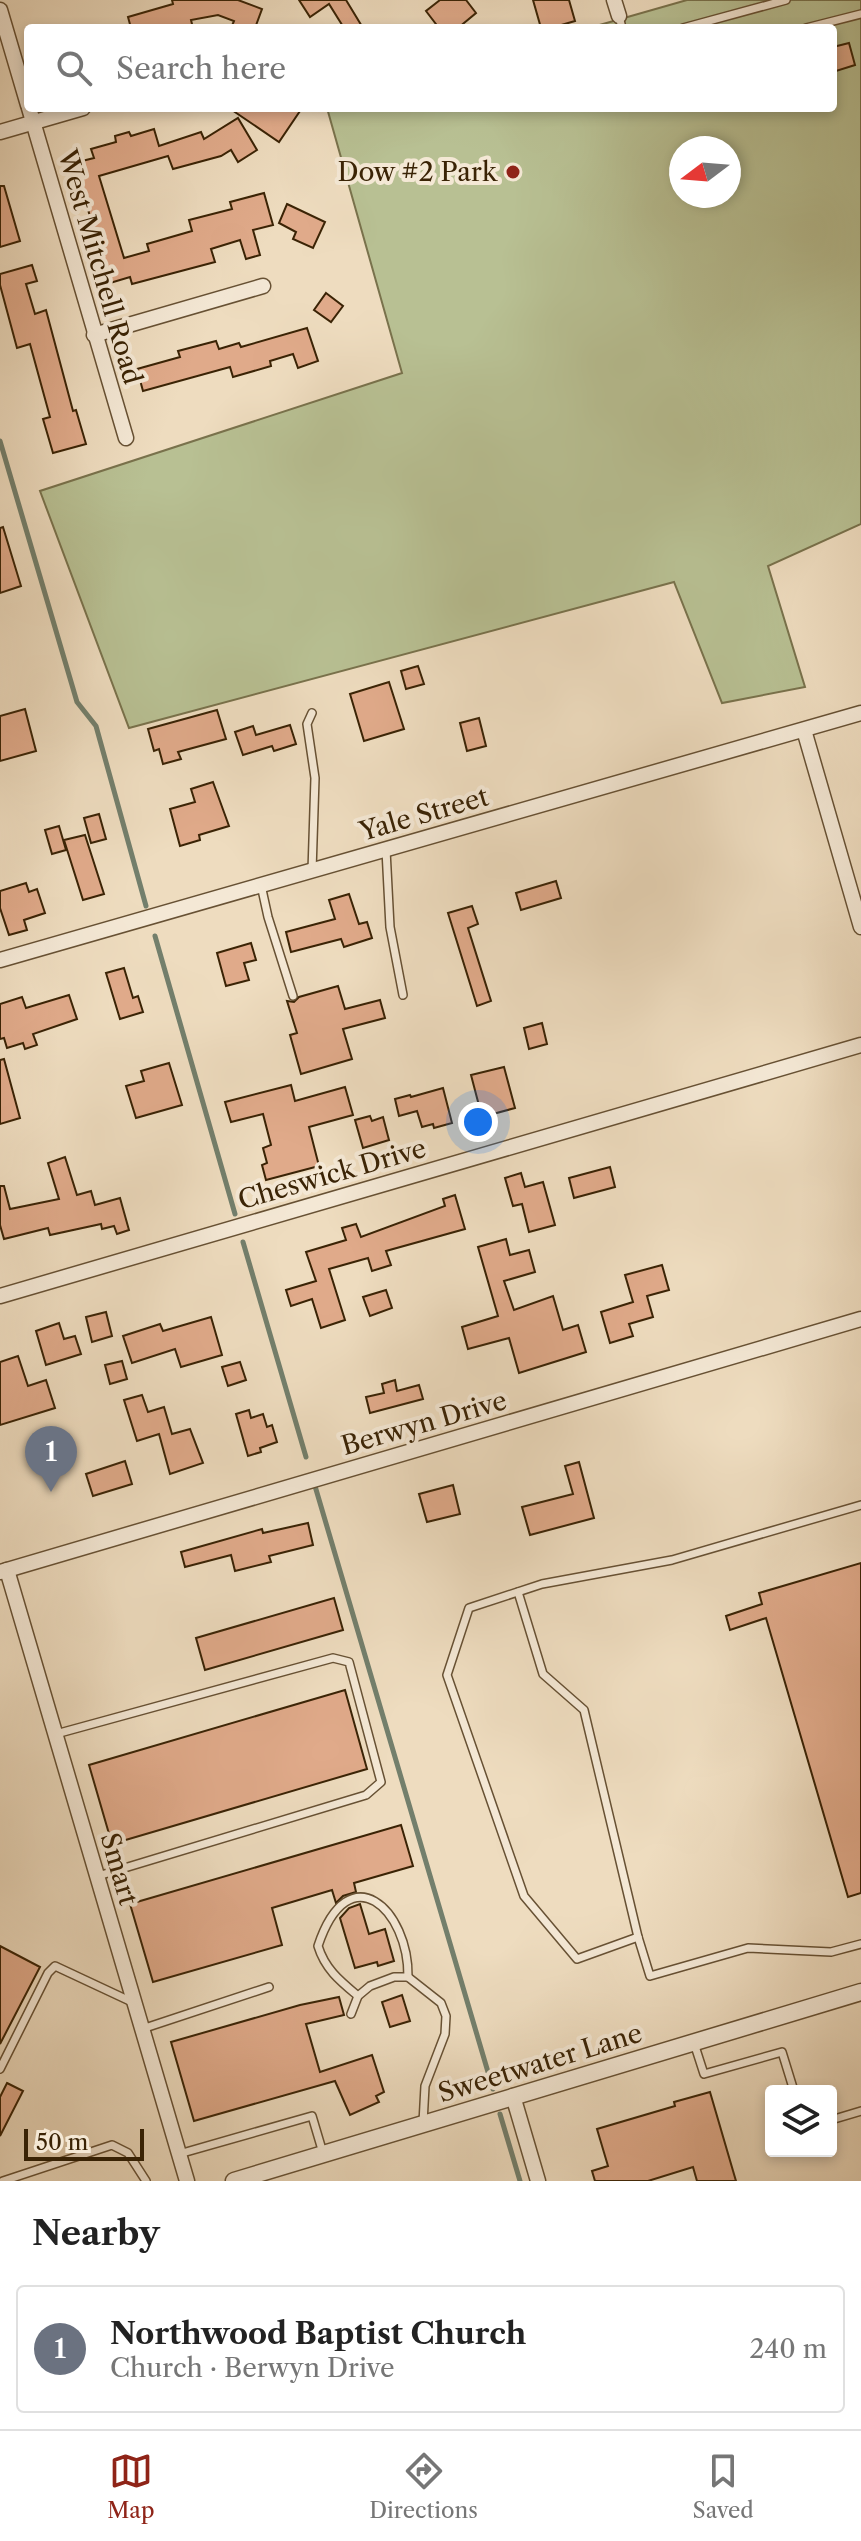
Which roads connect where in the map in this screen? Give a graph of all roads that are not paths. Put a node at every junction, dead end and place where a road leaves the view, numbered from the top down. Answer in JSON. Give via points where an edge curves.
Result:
{"nodes":[{"id":1,"x":614,"y":0,"type":"edge"},
{"id":2,"x":786,"y":0,"type":"edge"},
{"id":3,"x":0,"y":10,"type":"edge"},
{"id":4,"x":861,"y":14,"type":"edge"},
{"id":5,"x":620,"y":22,"type":"edge"},
{"id":6,"x":698,"y":24,"type":"edge"},
{"id":7,"x":822,"y":24,"type":"edge"},
{"id":8,"x":24,"y":92,"type":"edge"},
{"id":9,"x":30,"y":112,"type":"edge"},
{"id":10,"x":0,"y":132,"type":"edge"},
{"id":11,"x":263,"y":286,"type":"dead end"},
{"id":12,"x":94,"y":335,"type":"junction"},
{"id":13,"x":126,"y":438,"type":"dead end"},
{"id":14,"x":312,"y":713,"type":"dead end"},
{"id":15,"x":861,"y":713,"type":"edge"},
{"id":16,"x":804,"y":730,"type":"junction"},
{"id":17,"x":386,"y":850,"type":"junction"},
{"id":18,"x":312,"y":871,"type":"junction"},
{"id":19,"x":261,"y":885,"type":"junction"},
{"id":20,"x":861,"y":927,"type":"edge"},
{"id":21,"x":0,"y":960,"type":"edge"},
{"id":22,"x":403,"y":995,"type":"dead end"},
{"id":23,"x":293,"y":996,"type":"dead end"},
{"id":24,"x":861,"y":1045,"type":"edge"},
{"id":25,"x":0,"y":1296,"type":"edge"},
{"id":26,"x":861,"y":1319,"type":"edge"},
{"id":27,"x":861,"y":1505,"type":"edge"},
{"id":28,"x":4,"y":1571,"type":"edge"},
{"id":29,"x":518,"y":1592,"type":"junction"},
{"id":30,"x":54,"y":1735,"type":"junction"},
{"id":31,"x":96,"y":1876,"type":"junction"},
{"id":32,"x":638,"y":1937,"type":"junction"},
{"id":33,"x":861,"y":1944,"type":"edge"},
{"id":34,"x":408,"y":1977,"type":"junction"},
{"id":35,"x":269,"y":1987,"type":"dead end"},
{"id":36,"x":861,"y":1993,"type":"edge"},
{"id":37,"x":358,"y":1996,"type":"junction"},
{"id":38,"x":134,"y":2003,"type":"junction"},
{"id":39,"x":351,"y":2014,"type":"dead end"},
{"id":40,"x":142,"y":2029,"type":"junction"},
{"id":41,"x":694,"y":2042,"type":"junction"},
{"id":42,"x":0,"y":2069,"type":"edge"},
{"id":43,"x":792,"y":2085,"type":"edge"},
{"id":44,"x":513,"y":2096,"type":"junction"},
{"id":45,"x":861,"y":2111,"type":"edge"},
{"id":46,"x":837,"y":2118,"type":"edge"},
{"id":47,"x":423,"y":2123,"type":"junction"},
{"id":48,"x":179,"y":2154,"type":"junction"},
{"id":49,"x":324,"y":2154,"type":"junction"},
{"id":50,"x":3,"y":2181,"type":"edge"},
{"id":51,"x":146,"y":2181,"type":"edge"},
{"id":52,"x":187,"y":2181,"type":"edge"},
{"id":53,"x":234,"y":2181,"type":"edge"},
{"id":54,"x":538,"y":2181,"type":"edge"}],
"edges":[{"from":1,"to":5,"type":"street"},
{"from":2,"to":6,"type":"lane"},
{"from":3,"to":8,"type":"street","name":"West Mitchell Road"},
{"from":4,"to":7,"type":"lane"},
{"from":9,"to":10,"type":"street"},
{"from":9,"to":12,"type":"street","name":"West Mitchell Road"},
{"from":11,"to":12,"type":"street"},
{"from":12,"to":13,"type":"street","name":"West Mitchell Road"},
{"from":14,"to":18,"type":"lane","via":[[307,724],[315,778]]},
{"from":15,"to":16,"type":"street","name":"Yale Street"},
{"from":16,"to":17,"type":"street","name":"Yale Street"},
{"from":16,"to":20,"type":"street"},
{"from":17,"to":18,"type":"street","name":"Yale Street"},
{"from":17,"to":22,"type":"lane","via":[[390,927]]},
{"from":18,"to":19,"type":"street","name":"Yale Street"},
{"from":19,"to":21,"type":"street","name":"Yale Street"},
{"from":19,"to":23,"type":"lane"},
{"from":24,"to":25,"type":"street","name":"Cheswick Drive"},
{"from":26,"to":28,"type":"street","name":"Berwyn Drive"},
{"from":27,"to":29,"type":"lane","via":[[672,1560]]},
{"from":28,"to":30,"type":"street","name":"Smart"},
{"from":29,"to":32,"type":"lane","via":[[543,1674],[584,1710]]},
{"from":29,"to":32,"type":"lane","via":[[469,1608],[447,1675],[524,1896],[577,1959]]},
{"from":30,"to":31,"type":"street","name":"Smart"},
{"from":30,"to":31,"type":"lane","via":[[333,1658],[349,1662],[381,1782],[366,1795]]},
{"from":31,"to":38,"type":"street","name":"Smart"},
{"from":32,"to":33,"type":"lane","via":[[650,1976],[748,1948],[831,1952]]},
{"from":34,"to":37,"type":"lane","via":[[370,1986]]},
{"from":34,"to":37,"type":"lane","via":[[409,1954],[386,1912],[377,1902],[354,1898],[334,1910],[318,1946],[322,1961]]},
{"from":34,"to":47,"type":"lane","via":[[441,2003],[446,2016],[441,2050],[425,2086]]},
{"from":35,"to":40,"type":"lane"},
{"from":36,"to":41,"type":"street","name":"Sweetwater Lane"},
{"from":37,"to":39,"type":"lane"},
{"from":38,"to":40,"type":"street","name":"Smart"},
{"from":38,"to":42,"type":"lane","via":[[55,1966]]},
{"from":40,"to":48,"type":"street","name":"Smart"},
{"from":41,"to":43,"type":"lane","via":[[704,2074],[782,2052]]},
{"from":41,"to":44,"type":"street","name":"Sweetwater Lane"},
{"from":44,"to":47,"type":"street","name":"Sweetwater Lane"},
{"from":44,"to":54,"type":"street"},
{"from":45,"to":46,"type":"lane"},
{"from":47,"to":49,"type":"street","name":"Sweetwater Lane"},
{"from":48,"to":49,"type":"lane","via":[[312,2116]]},
{"from":48,"to":52,"type":"street","name":"Smart"},
{"from":49,"to":53,"type":"street","name":"Sweetwater Lane"},
{"from":50,"to":51,"type":"lane","via":[[112,2145],[128,2153]]}]}
